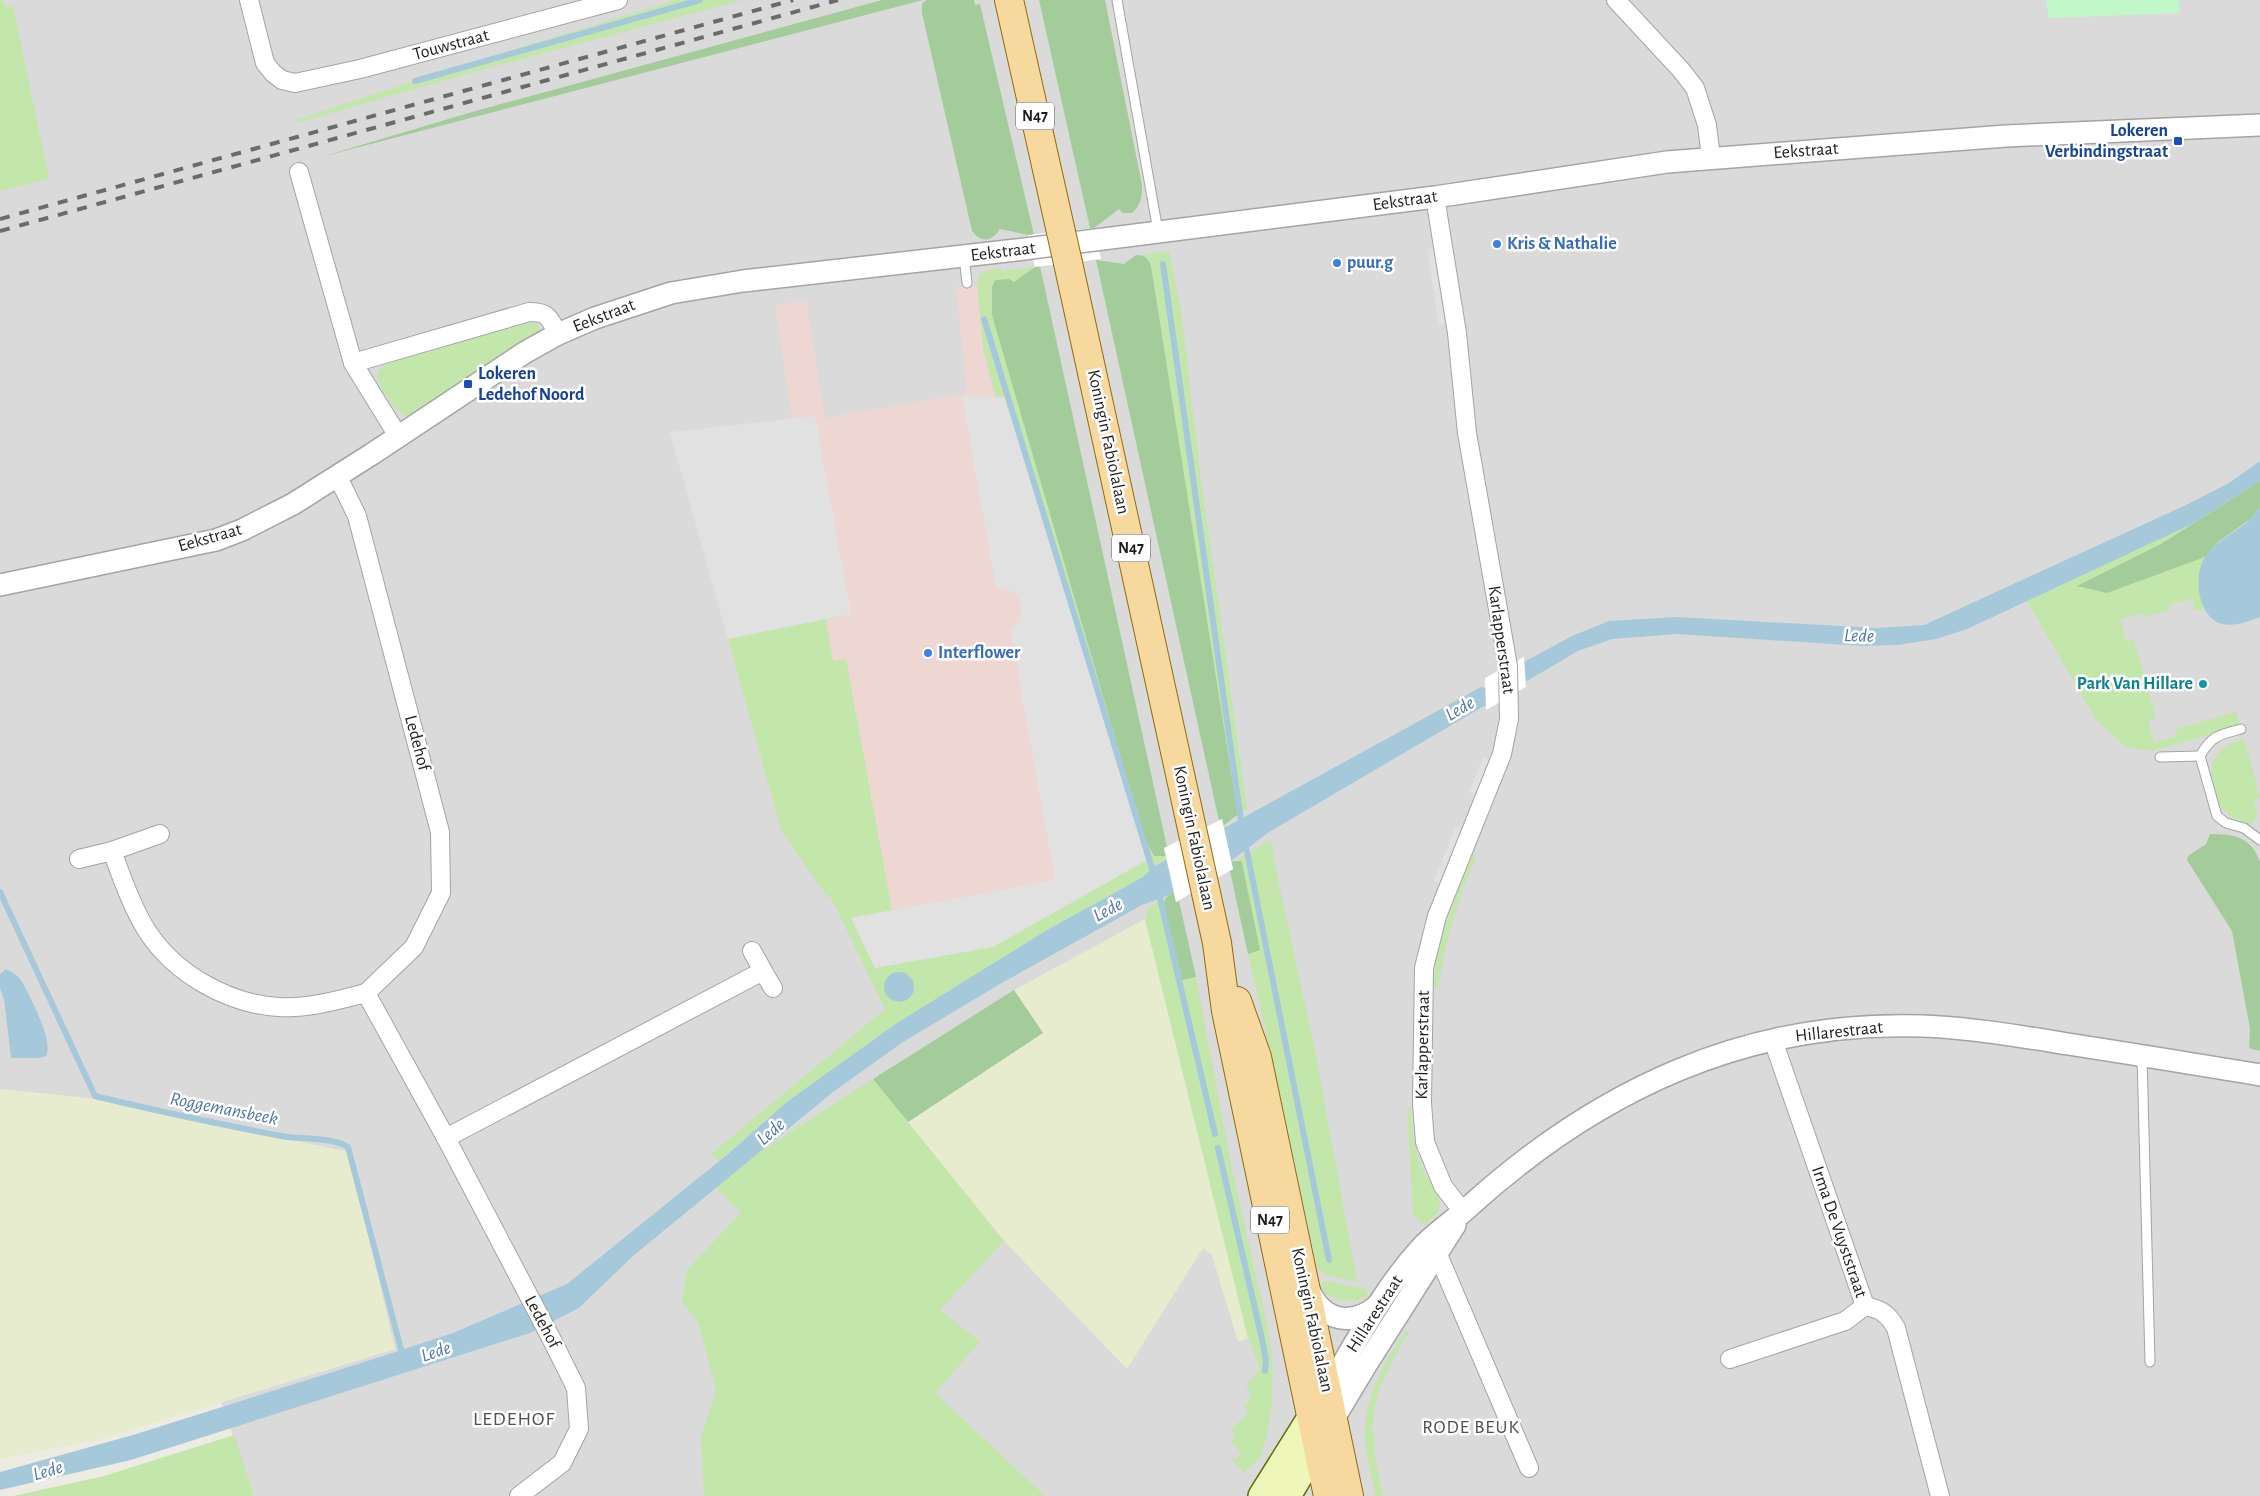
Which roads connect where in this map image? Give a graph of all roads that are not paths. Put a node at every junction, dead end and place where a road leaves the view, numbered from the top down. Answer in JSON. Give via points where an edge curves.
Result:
{"nodes":[{"id":1,"x":249,"y":0,"type":"edge"},
{"id":2,"x":617,"y":0,"type":"edge"},
{"id":3,"x":1009,"y":0,"type":"edge"},
{"id":4,"x":1117,"y":0,"type":"edge"},
{"id":5,"x":1616,"y":0,"type":"edge"},
{"id":6,"x":2260,"y":125,"type":"edge"},
{"id":7,"x":1711,"y":158,"type":"junction"},
{"id":8,"x":299,"y":172,"type":"dead end"},
{"id":9,"x":1435,"y":197,"type":"junction"},
{"id":10,"x":1158,"y":233,"type":"junction"},
{"id":11,"x":964,"y":256,"type":"junction"},
{"id":12,"x":967,"y":283,"type":"dead end"},
{"id":13,"x":558,"y":334,"type":"junction"},
{"id":14,"x":353,"y":363,"type":"junction"},
{"id":15,"x":398,"y":436,"type":"junction"},
{"id":16,"x":337,"y":475,"type":"junction"},
{"id":17,"x":0,"y":585,"type":"edge"},
{"id":18,"x":2241,"y":729,"type":"dead end"},
{"id":19,"x":2160,"y":756,"type":"dead end"},
{"id":20,"x":2200,"y":756,"type":"junction"},
{"id":21,"x":160,"y":834,"type":"dead end"},
{"id":22,"x":2260,"y":840,"type":"edge"},
{"id":23,"x":112,"y":851,"type":"junction"},
{"id":24,"x":79,"y":859,"type":"dead end"},
{"id":25,"x":1217,"y":943,"type":"junction"},
{"id":26,"x":752,"y":951,"type":"dead end"},
{"id":27,"x":763,"y":971,"type":"junction"},
{"id":28,"x":773,"y":988,"type":"dead end"},
{"id":29,"x":366,"y":993,"type":"junction"},
{"id":30,"x":1773,"y":1040,"type":"junction"},
{"id":31,"x":2142,"y":1056,"type":"junction"},
{"id":32,"x":2260,"y":1075,"type":"edge"},
{"id":33,"x":446,"y":1138,"type":"junction"},
{"id":34,"x":1463,"y":1212,"type":"junction"},
{"id":35,"x":1434,"y":1245,"type":"junction"},
{"id":36,"x":1304,"y":1279,"type":"junction"},
{"id":37,"x":1380,"y":1303,"type":"junction"},
{"id":38,"x":1865,"y":1306,"type":"junction"},
{"id":39,"x":1730,"y":1359,"type":"dead end"},
{"id":40,"x":2150,"y":1362,"type":"dead end"},
{"id":41,"x":1327,"y":1390,"type":"junction"},
{"id":42,"x":1322,"y":1418,"type":"junction"},
{"id":43,"x":1317,"y":1447,"type":"junction"},
{"id":44,"x":1529,"y":1468,"type":"dead end"},
{"id":45,"x":519,"y":1496,"type":"edge"},
{"id":46,"x":1261,"y":1496,"type":"edge"},
{"id":47,"x":1288,"y":1496,"type":"edge"},
{"id":48,"x":1328,"y":1496,"type":"edge"},
{"id":49,"x":1349,"y":1496,"type":"edge"},
{"id":50,"x":1940,"y":1496,"type":"edge"}],
"edges":[{"from":1,"to":2,"type":"street","name":"Touwstraat","via":[[265,63],[282,80],[295,83],[360,69]]},
{"from":3,"to":25,"type":"main road","name":"Koningin Fabiolalaan","number":"N47","bridge":true},
{"from":4,"to":10,"type":"lane"},
{"from":5,"to":7,"type":"street","via":[[1695,88],[1707,125]]},
{"from":6,"to":7,"type":"street","name":"Eekstraat","via":[[2006,136]]},
{"from":7,"to":9,"type":"street","name":"Eekstraat"},
{"from":8,"to":14,"type":"street"},
{"from":9,"to":10,"type":"street","name":"Eekstraat"},
{"from":9,"to":34,"type":"street","name":"Karlapperstraat","via":[[1457,333],[1467,433],[1508,666],[1510,697],[1508,730],[1502,754],[1437,916],[1424,968],[1422,1103],[1425,1142],[1443,1186]]},
{"from":10,"to":11,"type":"street","name":"Eekstraat"},
{"from":11,"to":12,"type":"lane"},
{"from":11,"to":13,"type":"street","name":"Eekstraat","via":[[708,286],[633,304]]},
{"from":13,"to":14,"type":"street","name":"Eekstraat","via":[[549,317],[542,312],[529,312]]},
{"from":13,"to":15,"type":"street","name":"Eekstraat"},
{"from":14,"to":15,"type":"street"},
{"from":15,"to":16,"type":"street","name":"Eekstraat"},
{"from":16,"to":17,"type":"street","name":"Eekstraat","via":[[293,504],[216,540]]},
{"from":16,"to":29,"type":"street","name":"Ledehof","via":[[357,516],[440,832],[441,893],[414,947]]},
{"from":18,"to":20,"type":"lane","via":[[2216,735]]},
{"from":19,"to":20,"type":"lane"},
{"from":20,"to":22,"type":"lane","via":[[2217,816],[2226,823],[2244,828]]},
{"from":21,"to":23,"type":"street"},
{"from":23,"to":24,"type":"street"},
{"from":23,"to":29,"type":"street","name":"Ledehof","via":[[147,931],[168,957],[196,979],[244,1001],[279,1007],[322,1004]]},
{"from":25,"to":36,"type":"main road","name":"Koningin Fabiolalaan","number":"N47","via":[[1254,1044]]},
{"from":25,"to":42,"type":"main road","name":"Koningin Fabiolalaan","number":"N47","via":[[1226,1011]]},
{"from":26,"to":27,"type":"street"},
{"from":27,"to":28,"type":"street"},
{"from":27,"to":33,"type":"street"},
{"from":29,"to":33,"type":"street","name":"Ledehof"},
{"from":30,"to":31,"type":"street","name":"Hillarestraat","via":[[1845,1029],[1921,1026],[1987,1031]]},
{"from":30,"to":34,"type":"street","name":"Hillarestraat","via":[[1689,1066],[1601,1108],[1551,1140]]},
{"from":30,"to":38,"type":"street","name":"Irma De Vuyststraat"},
{"from":31,"to":32,"type":"street","name":"Hillarestraat"},
{"from":31,"to":40,"type":"lane"},
{"from":33,"to":45,"type":"street","name":"Ledehof","via":[[576,1388],[579,1429],[562,1463]]},
{"from":34,"to":35,"type":"street","name":"Hillarestraat"},
{"from":35,"to":37,"type":"street","name":"Hillarestraat","via":[[1407,1264]]},
{"from":35,"to":42,"type":"street","name":"Hillarestraat"},
{"from":35,"to":44,"type":"street"},
{"from":36,"to":37,"type":"street","via":[[1318,1307],[1327,1314],[1359,1318]]},
{"from":36,"to":41,"type":"main road","name":"Koningin Fabiolalaan","number":"N47"},
{"from":37,"to":41,"type":"street","name":"Hillarestraat"},
{"from":38,"to":39,"type":"street","via":[[1845,1320]]},
{"from":38,"to":50,"type":"street","name":"Irma De Vuyststraat","via":[[1886,1313],[1896,1328]]},
{"from":41,"to":42,"type":"main road","name":"Koningin Fabiolalaan","number":"N47"},
{"from":42,"to":43,"type":"main road","name":"Koningin Fabiolalaan","number":"N47"},
{"from":42,"to":46,"type":"main road","name":"Hillarestraat"},
{"from":42,"to":49,"type":"main road","name":"Koningin Fabiolalaan","number":"N47"},
{"from":43,"to":47,"type":"main road"},
{"from":43,"to":48,"type":"main road","name":"Koningin Fabiolalaan","number":"N47"}]}
